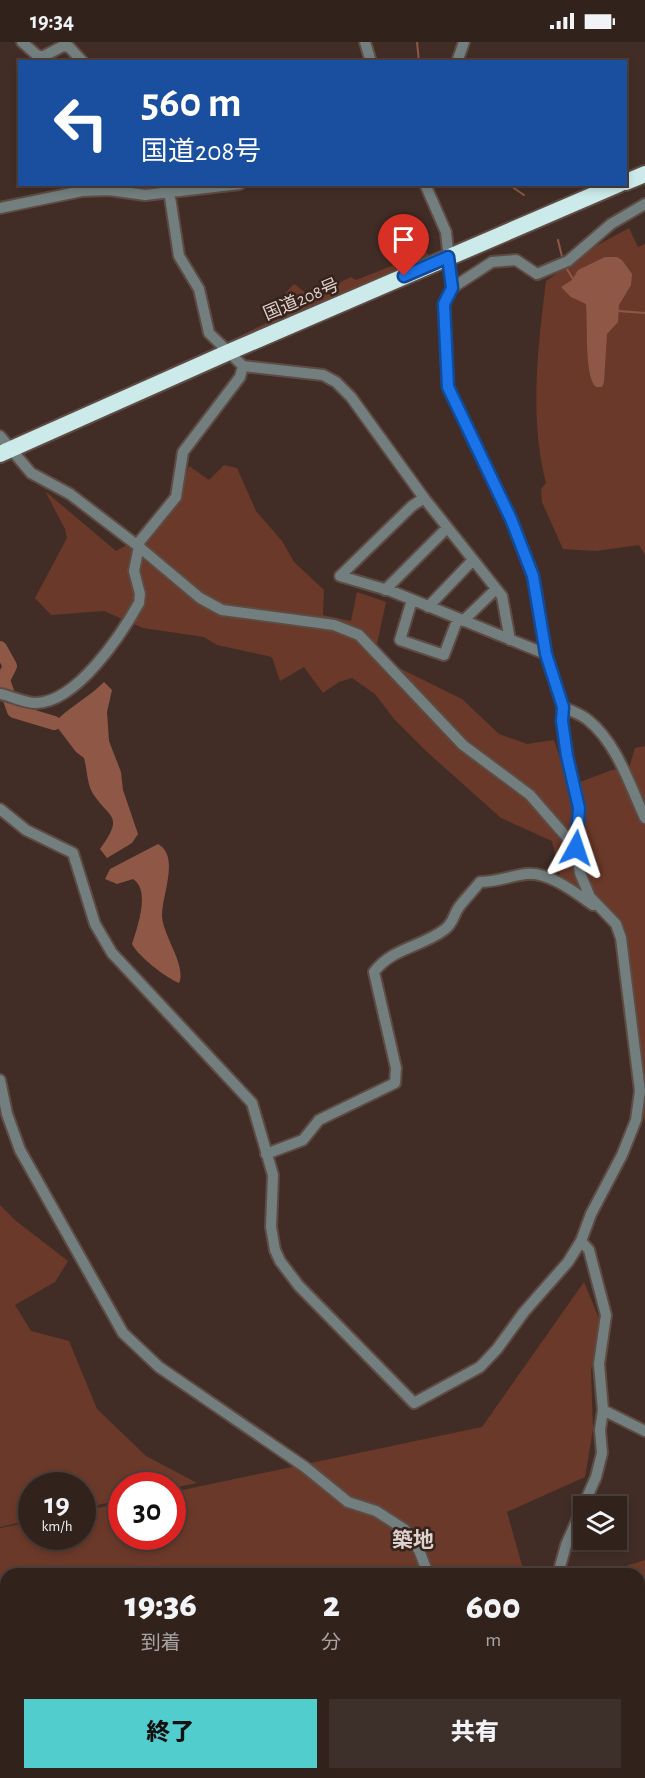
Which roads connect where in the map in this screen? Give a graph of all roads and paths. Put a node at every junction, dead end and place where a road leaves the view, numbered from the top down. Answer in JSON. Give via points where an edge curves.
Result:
{"nodes":[{"id":1,"x":22,"y":42,"type":"edge"},
{"id":2,"x":365,"y":42,"type":"edge"},
{"id":3,"x":464,"y":42,"type":"edge"},
{"id":4,"x":81,"y":60,"type":"edge"},
{"id":5,"x":370,"y":60,"type":"edge"},
{"id":6,"x":458,"y":60,"type":"edge"},
{"id":7,"x":645,"y":174,"type":"edge"},
{"id":8,"x":627,"y":182,"type":"edge"},
{"id":9,"x":211,"y":186,"type":"edge"},
{"id":10,"x":426,"y":186,"type":"edge"},
{"id":11,"x":614,"y":186,"type":"edge"},
{"id":12,"x":168,"y":189,"type":"edge"},
{"id":13,"x":645,"y":204,"type":"edge"},
{"id":14,"x":0,"y":208,"type":"edge"},
{"id":15,"x":448,"y":257,"type":"junction"},
{"id":16,"x":452,"y":288,"type":"junction"},
{"id":17,"x":229,"y":352,"type":"junction"},
{"id":18,"x":243,"y":366,"type":"junction"},
{"id":19,"x":3,"y":447,"type":"edge"},
{"id":20,"x":424,"y":498,"type":"junction"},
{"id":21,"x":447,"y":528,"type":"junction"},
{"id":22,"x":138,"y":546,"type":"junction"},
{"id":23,"x":473,"y":560,"type":"junction"},
{"id":24,"x":496,"y":589,"type":"junction"},
{"id":25,"x":385,"y":590,"type":"junction"},
{"id":26,"x":412,"y":600,"type":"junction"},
{"id":27,"x":428,"y":607,"type":"junction"},
{"id":28,"x":461,"y":619,"type":"junction"},
{"id":29,"x":510,"y":640,"type":"junction"},
{"id":30,"x":546,"y":654,"type":"junction"},
{"id":31,"x":6,"y":696,"type":"edge"},
{"id":32,"x":563,"y":707,"type":"junction"},
{"id":33,"x":0,"y":809,"type":"edge"},
{"id":34,"x":645,"y":818,"type":"edge"},
{"id":35,"x":576,"y":848,"type":"junction"},
{"id":36,"x":608,"y":916,"type":"junction"},
{"id":37,"x":0,"y":1082,"type":"edge"},
{"id":38,"x":266,"y":1154,"type":"junction"},
{"id":39,"x":581,"y":1241,"type":"junction"},
{"id":40,"x":603,"y":1410,"type":"junction"},
{"id":41,"x":645,"y":1431,"type":"edge"},
{"id":42,"x":426,"y":1568,"type":"edge"},
{"id":43,"x":560,"y":1568,"type":"edge"}],
"edges":[{"from":1,"to":4,"type":"street","via":[[38,56],[69,47]]},
{"from":2,"to":5,"type":"street"},
{"from":3,"to":6,"type":"street"},
{"from":7,"to":8,"type":"highway"},
{"from":9,"to":12,"type":"street"},
{"from":10,"to":15,"type":"street","via":[[444,222]]},
{"from":11,"to":15,"type":"highway","name":"国道208号"},
{"from":12,"to":14,"type":"street","via":[[145,195],[82,191]]},
{"from":12,"to":17,"type":"street","via":[[179,256],[199,289],[209,333]]},
{"from":13,"to":16,"type":"street","via":[[611,224],[564,263],[537,274],[516,260],[492,262]]},
{"from":15,"to":16,"type":"street"},
{"from":15,"to":17,"type":"highway","name":"国道208号"},
{"from":16,"to":30,"type":"street","via":[[444,304],[448,387],[526,555]]},
{"from":17,"to":18,"type":"street"},
{"from":17,"to":19,"type":"highway","name":"国道208号"},
{"from":18,"to":20,"type":"street","via":[[323,375],[336,382]]},
{"from":18,"to":22,"type":"street","via":[[240,376],[183,452],[176,497]]},
{"from":19,"to":22,"type":"street","via":[[31,473],[55,484]]},
{"from":20,"to":21,"type":"street"},
{"from":20,"to":25,"type":"street","via":[[340,576]]},
{"from":21,"to":23,"type":"street"},
{"from":21,"to":25,"type":"street"},
{"from":22,"to":31,"type":"street","via":[[135,571],[140,599],[91,672],[76,685],[36,703]]},
{"from":22,"to":35,"type":"street","via":[[200,598],[222,610],[334,625],[359,634],[463,745],[530,795]]},
{"from":23,"to":24,"type":"street"},
{"from":23,"to":27,"type":"street"},
{"from":24,"to":28,"type":"street"},
{"from":24,"to":29,"type":"street","via":[[502,596]]},
{"from":25,"to":26,"type":"street"},
{"from":26,"to":27,"type":"street"},
{"from":26,"to":28,"type":"street","via":[[400,640],[444,655]]},
{"from":27,"to":28,"type":"street"},
{"from":28,"to":29,"type":"street"},
{"from":29,"to":30,"type":"street"},
{"from":30,"to":32,"type":"street"},
{"from":32,"to":34,"type":"street","via":[[587,718],[602,733]]},
{"from":32,"to":35,"type":"street","via":[[565,744],[579,808]]},
{"from":33,"to":38,"type":"street","via":[[26,830],[73,854],[95,924],[112,952],[252,1103]]},
{"from":35,"to":36,"type":"street","via":[[580,873],[590,897]]},
{"from":36,"to":38,"type":"street","via":[[570,890],[528,873],[480,882],[447,928],[430,940],[384,959],[374,972],[396,1068],[395,1083],[319,1120],[303,1140]]},
{"from":36,"to":39,"type":"street","via":[[621,938],[640,1091],[636,1120]]},
{"from":37,"to":42,"type":"street","via":[[20,1150],[123,1333],[159,1367],[296,1461],[348,1502],[376,1511],[404,1529]]},
{"from":38,"to":39,"type":"street","via":[[273,1175],[271,1227],[280,1261],[299,1286],[414,1403],[480,1367]]},
{"from":39,"to":40,"type":"street","via":[[589,1250],[606,1315],[599,1364]]},
{"from":40,"to":41,"type":"street"},
{"from":40,"to":43,"type":"street","via":[[602,1453],[596,1477]]}]}
